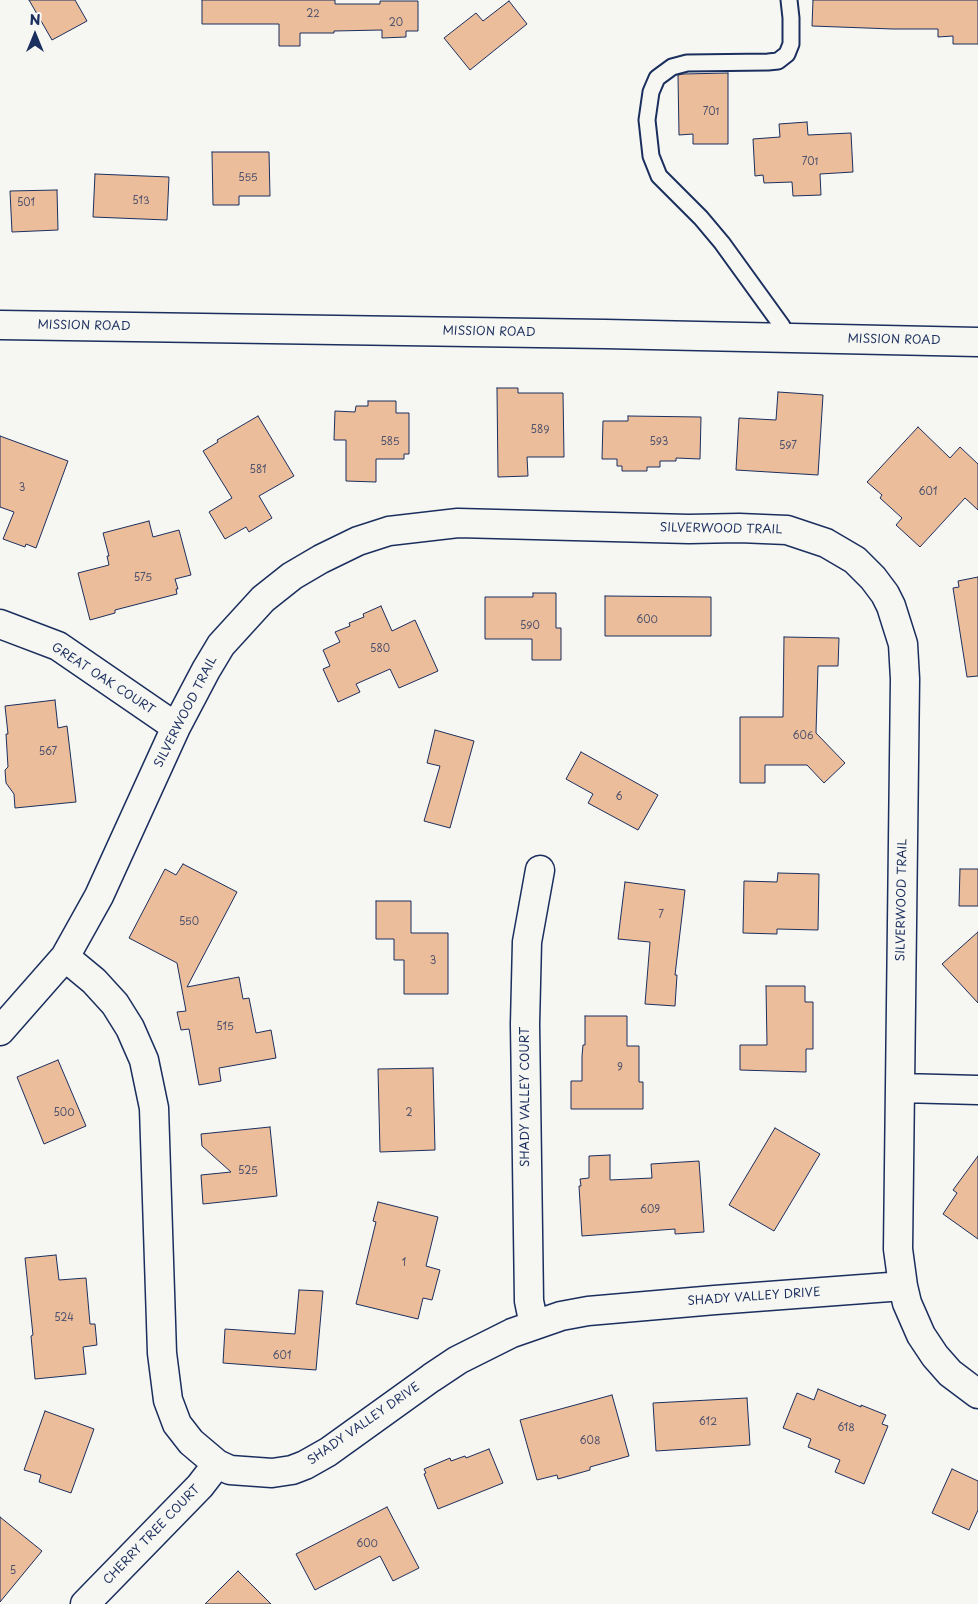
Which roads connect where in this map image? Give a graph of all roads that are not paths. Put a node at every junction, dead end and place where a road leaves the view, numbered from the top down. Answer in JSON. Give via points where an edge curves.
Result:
{"nodes":[{"id":1,"x":789,"y":0,"type":"edge"},
{"id":2,"x":0,"y":324,"type":"edge"},
{"id":3,"x":788,"y":338,"type":"junction"},
{"id":4,"x":978,"y":342,"type":"edge"},
{"id":5,"x":0,"y":624,"type":"edge"},
{"id":6,"x":176,"y":727,"type":"junction"},
{"id":7,"x":540,"y":870,"type":"dead end"},
{"id":8,"x":65,"y":957,"type":"junction"},
{"id":9,"x":0,"y":1031,"type":"edge"},
{"id":10,"x":900,"y":1088,"type":"junction"},
{"id":11,"x":978,"y":1090,"type":"edge"},
{"id":12,"x":903,"y":1286,"type":"junction"},
{"id":13,"x":534,"y":1325,"type":"junction"},
{"id":14,"x":978,"y":1394,"type":"edge"},
{"id":15,"x":217,"y":1464,"type":"junction"},
{"id":16,"x":85,"y":1604,"type":"edge"}],
"edges":[{"from":1,"to":3,"type":"lane","via":[[791,44],[788,54],[778,61],[687,63],[672,67],[657,78],[646,120],[651,156],[659,176],[722,243]]},
{"from":2,"to":3,"type":"street","name":"MISSION ROAD"},
{"from":3,"to":4,"type":"street","name":"MISSION ROAD"},
{"from":5,"to":6,"type":"street","name":"GREAT OAK COURT","via":[[58,646]]},
{"from":6,"to":8,"type":"street","name":"SILVERWOOD TRAIL","via":[[99,896]]},
{"from":6,"to":10,"type":"street","name":"SILVERWOOD TRAIL","via":[[221,645],[262,599],[321,559],[358,541],[390,531],[458,523],[739,528],[787,530],[826,542],[855,560],[873,578],[891,606],[903,644]]},
{"from":7,"to":13,"type":"street","name":"SHADY VALLEY COURT","via":[[527,942],[526,1014],[529,1301]]},
{"from":8,"to":9,"type":"street","name":"SILVERWOOD TRAIL"},
{"from":8,"to":15,"type":"street","name":"SHADY VALLEY DRIVE","via":[[94,980],[115,1004],[144,1060],[154,1108],[162,1353],[168,1400],[177,1424],[191,1442]]},
{"from":10,"to":11,"type":"street"},
{"from":10,"to":12,"type":"street","name":"SILVERWOOD TRAIL","via":[[898,1249]]},
{"from":12,"to":13,"type":"street","name":"SHADY VALLEY DRIVE","via":[[588,1311]]},
{"from":12,"to":14,"type":"street","name":"SILVERWOOD TRAIL","via":[[921,1335],[935,1356],[950,1373]]},
{"from":13,"to":15,"type":"street","name":"SHADY VALLEY DRIVE","via":[[458,1360],[305,1465],[272,1473],[230,1470]]},
{"from":15,"to":16,"type":"street","name":"CHERRY TREE COURT","via":[[200,1486]]}]}
